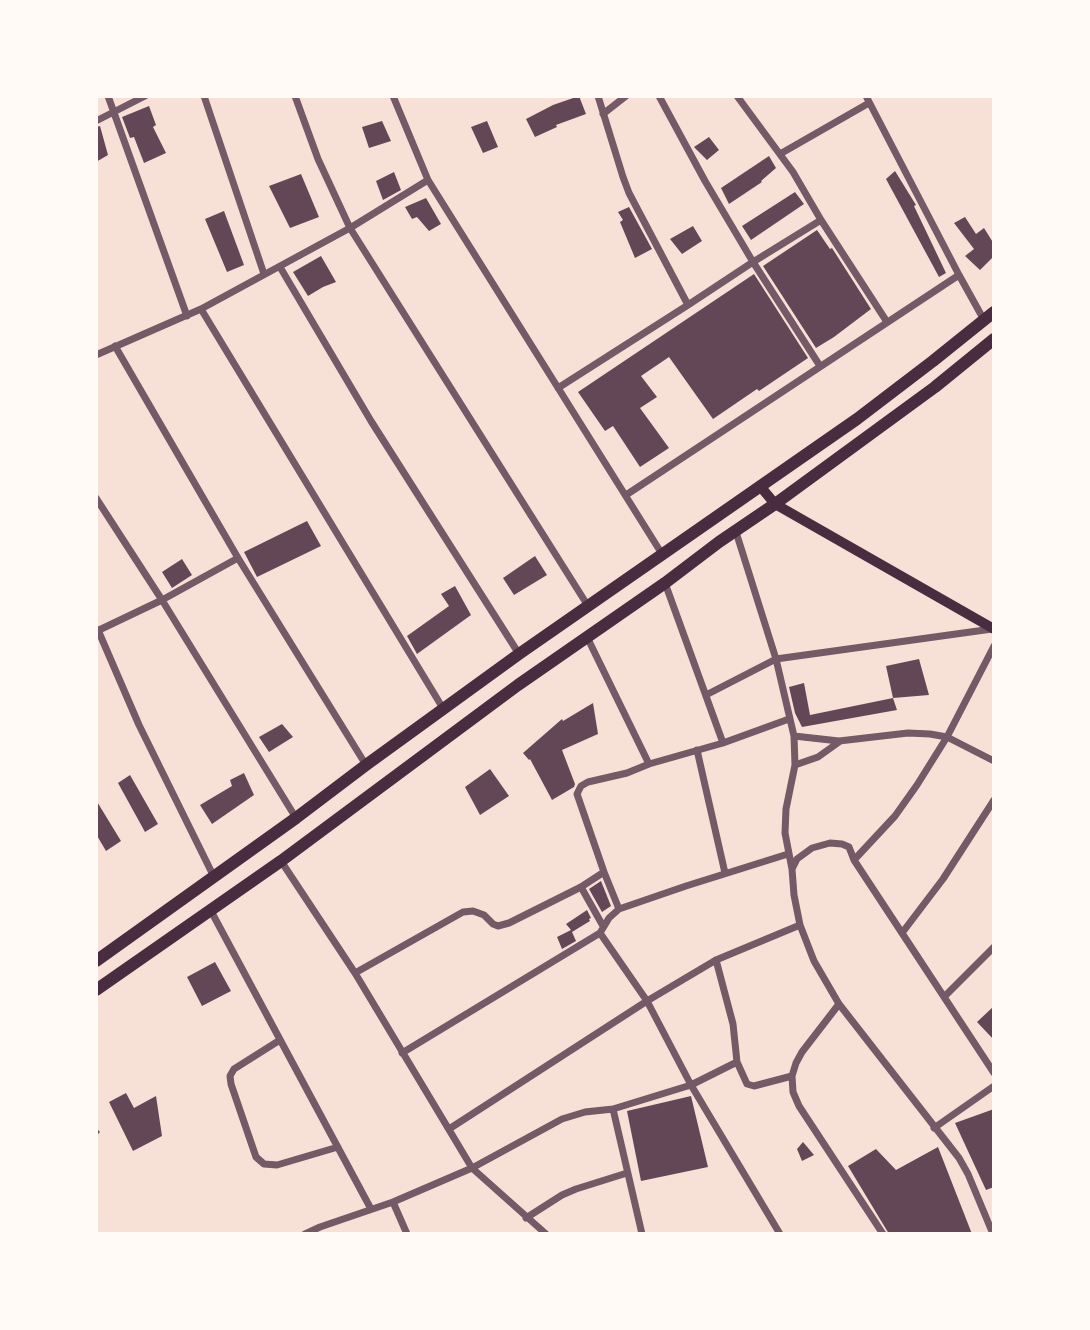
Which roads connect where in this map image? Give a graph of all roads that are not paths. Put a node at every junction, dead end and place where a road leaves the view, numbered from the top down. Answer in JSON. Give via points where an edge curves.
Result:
{"nodes":[{"id":1,"x":108,"y":96,"type":"edge"},
{"id":2,"x":145,"y":96,"type":"edge"},
{"id":3,"x":204,"y":96,"type":"edge"},
{"id":4,"x":295,"y":96,"type":"edge"},
{"id":5,"x":393,"y":96,"type":"edge"},
{"id":6,"x":598,"y":96,"type":"edge"},
{"id":7,"x":626,"y":96,"type":"edge"},
{"id":8,"x":659,"y":96,"type":"edge"},
{"id":9,"x":737,"y":96,"type":"edge"},
{"id":10,"x":867,"y":100,"type":"edge"},
{"id":11,"x":114,"y":112,"type":"junction"},
{"id":12,"x":603,"y":114,"type":"junction"},
{"id":13,"x":96,"y":121,"type":"edge"},
{"id":14,"x":780,"y":154,"type":"junction"},
{"id":15,"x":428,"y":180,"type":"junction"},
{"id":16,"x":821,"y":220,"type":"junction"},
{"id":17,"x":350,"y":228,"type":"junction"},
{"id":18,"x":752,"y":262,"type":"junction"},
{"id":19,"x":280,"y":267,"type":"junction"},
{"id":20,"x":264,"y":274,"type":"junction"},
{"id":21,"x":959,"y":275,"type":"junction"},
{"id":22,"x":688,"y":306,"type":"junction"},
{"id":23,"x":201,"y":309,"type":"junction"},
{"id":24,"x":187,"y":316,"type":"junction"},
{"id":25,"x":989,"y":316,"type":"edge"},
{"id":26,"x":887,"y":322,"type":"junction"},
{"id":27,"x":994,"y":339,"type":"edge"},
{"id":28,"x":116,"y":346,"type":"junction"},
{"id":29,"x":97,"y":352,"type":"edge"},
{"id":30,"x":820,"y":366,"type":"junction"},
{"id":31,"x":558,"y":388,"type":"junction"},
{"id":32,"x":760,"y":486,"type":"junction"},
{"id":33,"x":626,"y":495,"type":"junction"},
{"id":34,"x":96,"y":498,"type":"edge"},
{"id":35,"x":775,"y":505,"type":"junction"},
{"id":36,"x":736,"y":532,"type":"junction"},
{"id":37,"x":662,"y":554,"type":"junction"},
{"id":38,"x":238,"y":558,"type":"junction"},
{"id":39,"x":665,"y":583,"type":"junction"},
{"id":40,"x":162,"y":600,"type":"junction"},
{"id":41,"x":589,"y":606,"type":"junction"},
{"id":42,"x":993,"y":629,"type":"edge"},
{"id":43,"x":97,"y":631,"type":"edge"},
{"id":44,"x":587,"y":637,"type":"junction"},
{"id":45,"x":994,"y":646,"type":"edge"},
{"id":46,"x":519,"y":654,"type":"junction"},
{"id":47,"x":776,"y":659,"type":"junction"},
{"id":48,"x":706,"y":695,"type":"junction"},
{"id":49,"x":443,"y":710,"type":"junction"},
{"id":50,"x":789,"y":719,"type":"junction"},
{"id":51,"x":793,"y":736,"type":"junction"},
{"id":52,"x":947,"y":737,"type":"junction"},
{"id":53,"x":839,"y":741,"type":"junction"},
{"id":54,"x":723,"y":743,"type":"junction"},
{"id":55,"x":696,"y":750,"type":"junction"},
{"id":56,"x":994,"y":761,"type":"edge"},
{"id":57,"x":649,"y":764,"type":"junction"},
{"id":58,"x":366,"y":765,"type":"junction"},
{"id":59,"x":795,"y":765,"type":"junction"},
{"id":60,"x":994,"y":800,"type":"edge"},
{"id":61,"x":296,"y":818,"type":"junction"},
{"id":62,"x":788,"y":854,"type":"junction"},
{"id":63,"x":854,"y":860,"type":"junction"},
{"id":64,"x":281,"y":861,"type":"junction"},
{"id":65,"x":792,"y":869,"type":"junction"},
{"id":66,"x":604,"y":872,"type":"junction"},
{"id":67,"x":725,"y":873,"type":"junction"},
{"id":68,"x":214,"y":877,"type":"junction"},
{"id":69,"x":581,"y":887,"type":"junction"},
{"id":70,"x":619,"y":909,"type":"junction"},
{"id":71,"x":211,"y":911,"type":"junction"},
{"id":72,"x":800,"y":925,"type":"junction"},
{"id":73,"x":602,"y":930,"type":"junction"},
{"id":74,"x":902,"y":933,"type":"junction"},
{"id":75,"x":994,"y":947,"type":"edge"},
{"id":76,"x":716,"y":960,"type":"junction"},
{"id":77,"x":96,"y":961,"type":"edge"},
{"id":78,"x":355,"y":973,"type":"junction"},
{"id":79,"x":96,"y":989,"type":"edge"},
{"id":80,"x":944,"y":997,"type":"junction"},
{"id":81,"x":647,"y":1001,"type":"junction"},
{"id":82,"x":839,"y":1004,"type":"junction"},
{"id":83,"x":280,"y":1040,"type":"junction"},
{"id":84,"x":402,"y":1053,"type":"junction"},
{"id":85,"x":737,"y":1062,"type":"junction"},
{"id":86,"x":994,"y":1073,"type":"edge"},
{"id":87,"x":792,"y":1076,"type":"junction"},
{"id":88,"x":691,"y":1085,"type":"junction"},
{"id":89,"x":994,"y":1086,"type":"edge"},
{"id":90,"x":613,"y":1109,"type":"junction"},
{"id":91,"x":934,"y":1128,"type":"junction"},
{"id":92,"x":449,"y":1129,"type":"junction"},
{"id":93,"x":338,"y":1147,"type":"junction"},
{"id":94,"x":472,"y":1168,"type":"junction"},
{"id":95,"x":627,"y":1173,"type":"junction"},
{"id":96,"x":393,"y":1202,"type":"junction"},
{"id":97,"x":371,"y":1209,"type":"junction"},
{"id":98,"x":526,"y":1218,"type":"junction"},
{"id":99,"x":322,"y":1230,"type":"edge"},
{"id":100,"x":305,"y":1234,"type":"edge"},
{"id":101,"x":407,"y":1234,"type":"edge"},
{"id":102,"x":546,"y":1234,"type":"edge"},
{"id":103,"x":642,"y":1234,"type":"edge"},
{"id":104,"x":780,"y":1234,"type":"edge"},
{"id":105,"x":883,"y":1234,"type":"edge"},
{"id":106,"x":993,"y":1234,"type":"edge"}],
"edges":[{"from":1,"to":11,"type":"street"},
{"from":2,"to":11,"type":"street"},
{"from":3,"to":20,"type":"street"},
{"from":4,"to":17,"type":"street"},
{"from":5,"to":15,"type":"street"},
{"from":6,"to":12,"type":"street"},
{"from":7,"to":12,"type":"street"},
{"from":8,"to":18,"type":"street"},
{"from":9,"to":14,"type":"street"},
{"from":10,"to":14,"type":"street"},
{"from":10,"to":21,"type":"street"},
{"from":11,"to":13,"type":"street"},
{"from":11,"to":24,"type":"street"},
{"from":12,"to":22,"type":"street","via":[[629,192]]},
{"from":14,"to":16,"type":"street"},
{"from":15,"to":17,"type":"street"},
{"from":15,"to":31,"type":"street"},
{"from":16,"to":18,"type":"street"},
{"from":16,"to":26,"type":"street"},
{"from":17,"to":19,"type":"street"},
{"from":17,"to":41,"type":"street"},
{"from":18,"to":22,"type":"street"},
{"from":18,"to":30,"type":"street"},
{"from":19,"to":20,"type":"street"},
{"from":19,"to":46,"type":"street"},
{"from":20,"to":23,"type":"street"},
{"from":21,"to":25,"type":"street"},
{"from":21,"to":26,"type":"street"},
{"from":22,"to":31,"type":"street"},
{"from":23,"to":24,"type":"street"},
{"from":23,"to":49,"type":"street"},
{"from":24,"to":28,"type":"street"},
{"from":25,"to":32,"type":"highway","via":[[857,419]]},
{"from":26,"to":30,"type":"street"},
{"from":27,"to":35,"type":"highway"},
{"from":28,"to":29,"type":"street"},
{"from":28,"to":38,"type":"street"},
{"from":30,"to":33,"type":"street"},
{"from":31,"to":33,"type":"street"},
{"from":32,"to":35,"type":"main road"},
{"from":32,"to":37,"type":"highway"},
{"from":33,"to":37,"type":"street"},
{"from":34,"to":40,"type":"street"},
{"from":35,"to":36,"type":"highway"},
{"from":35,"to":42,"type":"main road"},
{"from":36,"to":39,"type":"highway"},
{"from":36,"to":47,"type":"street"},
{"from":37,"to":41,"type":"highway"},
{"from":38,"to":40,"type":"street"},
{"from":38,"to":58,"type":"street"},
{"from":39,"to":44,"type":"highway"},
{"from":39,"to":48,"type":"street"},
{"from":40,"to":43,"type":"street"},
{"from":40,"to":61,"type":"street"},
{"from":41,"to":46,"type":"highway"},
{"from":42,"to":47,"type":"street"},
{"from":43,"to":68,"type":"street"},
{"from":44,"to":57,"type":"street"},
{"from":44,"to":64,"type":"highway"},
{"from":45,"to":52,"type":"street"},
{"from":46,"to":49,"type":"highway"},
{"from":47,"to":48,"type":"street"},
{"from":47,"to":50,"type":"street"},
{"from":48,"to":54,"type":"street"},
{"from":49,"to":58,"type":"highway"},
{"from":50,"to":51,"type":"street"},
{"from":50,"to":54,"type":"street"},
{"from":51,"to":53,"type":"street"},
{"from":51,"to":59,"type":"street"},
{"from":52,"to":53,"type":"street","via":[[908,733]]},
{"from":52,"to":56,"type":"street"},
{"from":52,"to":63,"type":"street","via":[[895,816]]},
{"from":53,"to":59,"type":"street","via":[[818,757]]},
{"from":54,"to":55,"type":"street"},
{"from":55,"to":57,"type":"street"},
{"from":55,"to":67,"type":"street"},
{"from":57,"to":66,"type":"street","via":[[597,779],[581,786],[577,794]]},
{"from":58,"to":61,"type":"highway"},
{"from":59,"to":62,"type":"street","via":[[786,809]]},
{"from":60,"to":74,"type":"street"},
{"from":61,"to":68,"type":"highway"},
{"from":62,"to":65,"type":"street"},
{"from":62,"to":67,"type":"street"},
{"from":63,"to":65,"type":"street","via":[[849,847],[830,843],[812,848]]},
{"from":63,"to":74,"type":"street"},
{"from":64,"to":71,"type":"highway"},
{"from":64,"to":78,"type":"street"},
{"from":65,"to":72,"type":"street"},
{"from":66,"to":69,"type":"street"},
{"from":66,"to":70,"type":"street"},
{"from":67,"to":70,"type":"street"},
{"from":68,"to":77,"type":"highway"},
{"from":69,"to":73,"type":"street"},
{"from":69,"to":78,"type":"street","via":[[498,926],[484,915],[463,912]]},
{"from":70,"to":73,"type":"street"},
{"from":71,"to":79,"type":"highway"},
{"from":71,"to":83,"type":"street"},
{"from":72,"to":76,"type":"street"},
{"from":72,"to":82,"type":"street"},
{"from":73,"to":81,"type":"street"},
{"from":73,"to":84,"type":"street"},
{"from":74,"to":80,"type":"street"},
{"from":75,"to":80,"type":"street"},
{"from":76,"to":81,"type":"street"},
{"from":76,"to":85,"type":"street","via":[[733,1024]]},
{"from":78,"to":84,"type":"street"},
{"from":80,"to":86,"type":"street"},
{"from":81,"to":88,"type":"street"},
{"from":81,"to":92,"type":"street"},
{"from":82,"to":87,"type":"street","via":[[802,1052]]},
{"from":82,"to":91,"type":"street"},
{"from":83,"to":93,"type":"street"},
{"from":83,"to":93,"type":"street","via":[[230,1076],[256,1157],[264,1164],[277,1165]]},
{"from":84,"to":92,"type":"street"},
{"from":85,"to":87,"type":"street","via":[[747,1084],[754,1086]]},
{"from":85,"to":88,"type":"street"},
{"from":87,"to":105,"type":"street","via":[[799,1107]]},
{"from":88,"to":90,"type":"street"},
{"from":88,"to":104,"type":"street"},
{"from":89,"to":91,"type":"street"},
{"from":90,"to":94,"type":"street","via":[[562,1119]]},
{"from":90,"to":95,"type":"street"},
{"from":91,"to":106,"type":"street","via":[[968,1174]]},
{"from":92,"to":94,"type":"street"},
{"from":93,"to":97,"type":"street"},
{"from":94,"to":96,"type":"street"},
{"from":94,"to":98,"type":"street"},
{"from":95,"to":98,"type":"street","via":[[562,1195]]},
{"from":95,"to":103,"type":"street"},
{"from":96,"to":97,"type":"street"},
{"from":96,"to":101,"type":"street"},
{"from":97,"to":99,"type":"street"},
{"from":98,"to":102,"type":"street"},
{"from":99,"to":100,"type":"street"}]}
